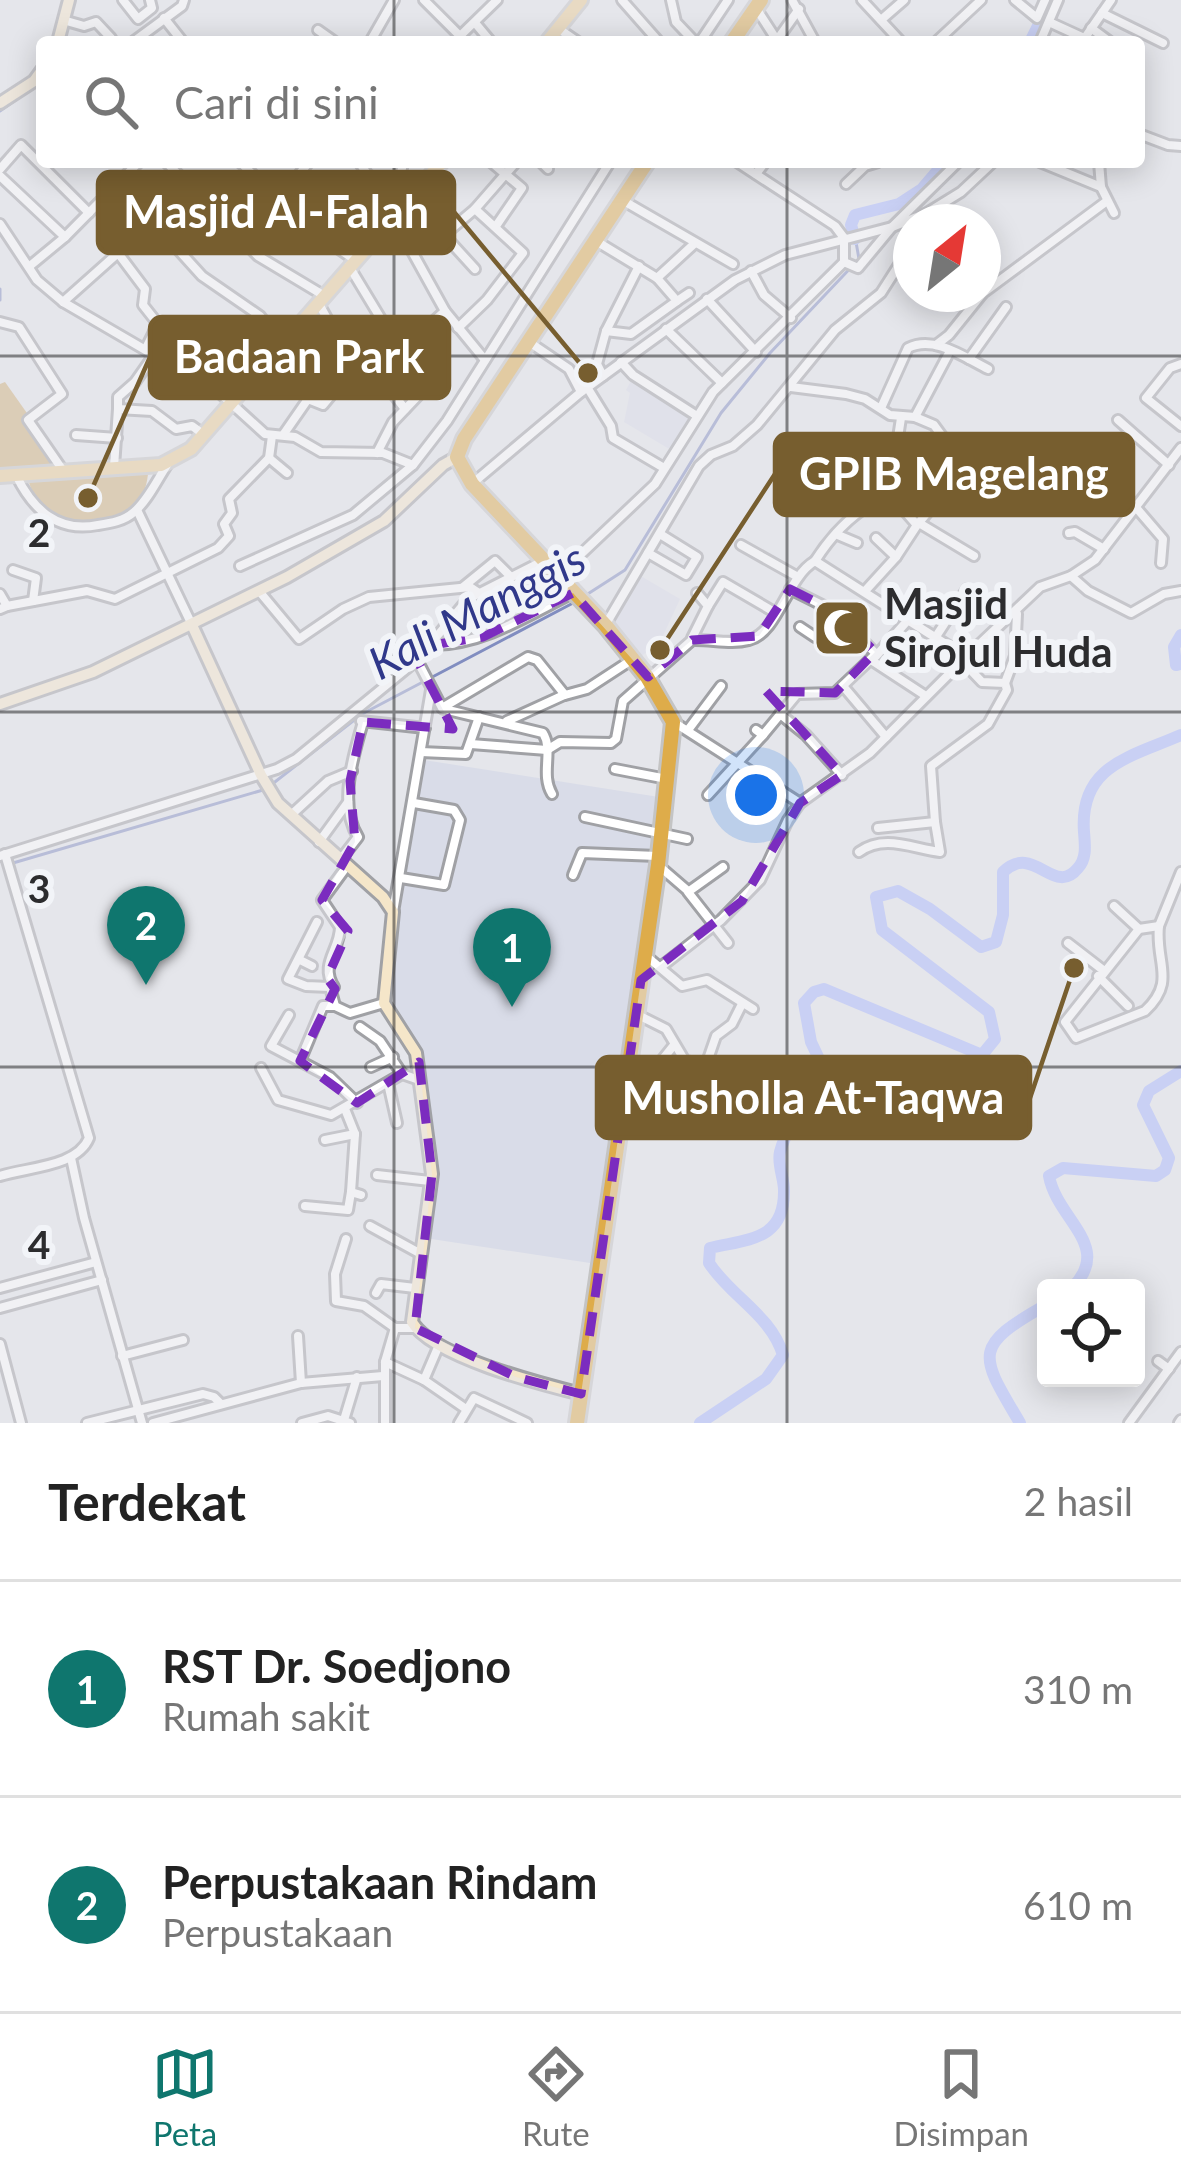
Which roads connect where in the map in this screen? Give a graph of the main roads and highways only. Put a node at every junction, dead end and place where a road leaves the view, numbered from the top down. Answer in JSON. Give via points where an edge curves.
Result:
{"nodes":[{"id":1,"x":581,"y":0,"type":"edge"},
{"id":2,"x":755,"y":3,"type":"edge"},
{"id":3,"x":552,"y":36,"type":"edge"},
{"id":4,"x":736,"y":36,"type":"edge"},
{"id":5,"x":435,"y":168,"type":"edge"},
{"id":6,"x":643,"y":168,"type":"edge"},
{"id":7,"x":0,"y":476,"type":"edge"},
{"id":8,"x":577,"y":1423,"type":"edge"}],
"edges":[{"from":1,"to":3,"type":"main road"},
{"from":2,"to":4,"type":"highway"},
{"from":5,"to":7,"type":"main road","via":[[191,448],[168,463]]},
{"from":6,"to":8,"type":"highway","via":[[458,457],[472,484],[633,658],[673,722]]}]}
